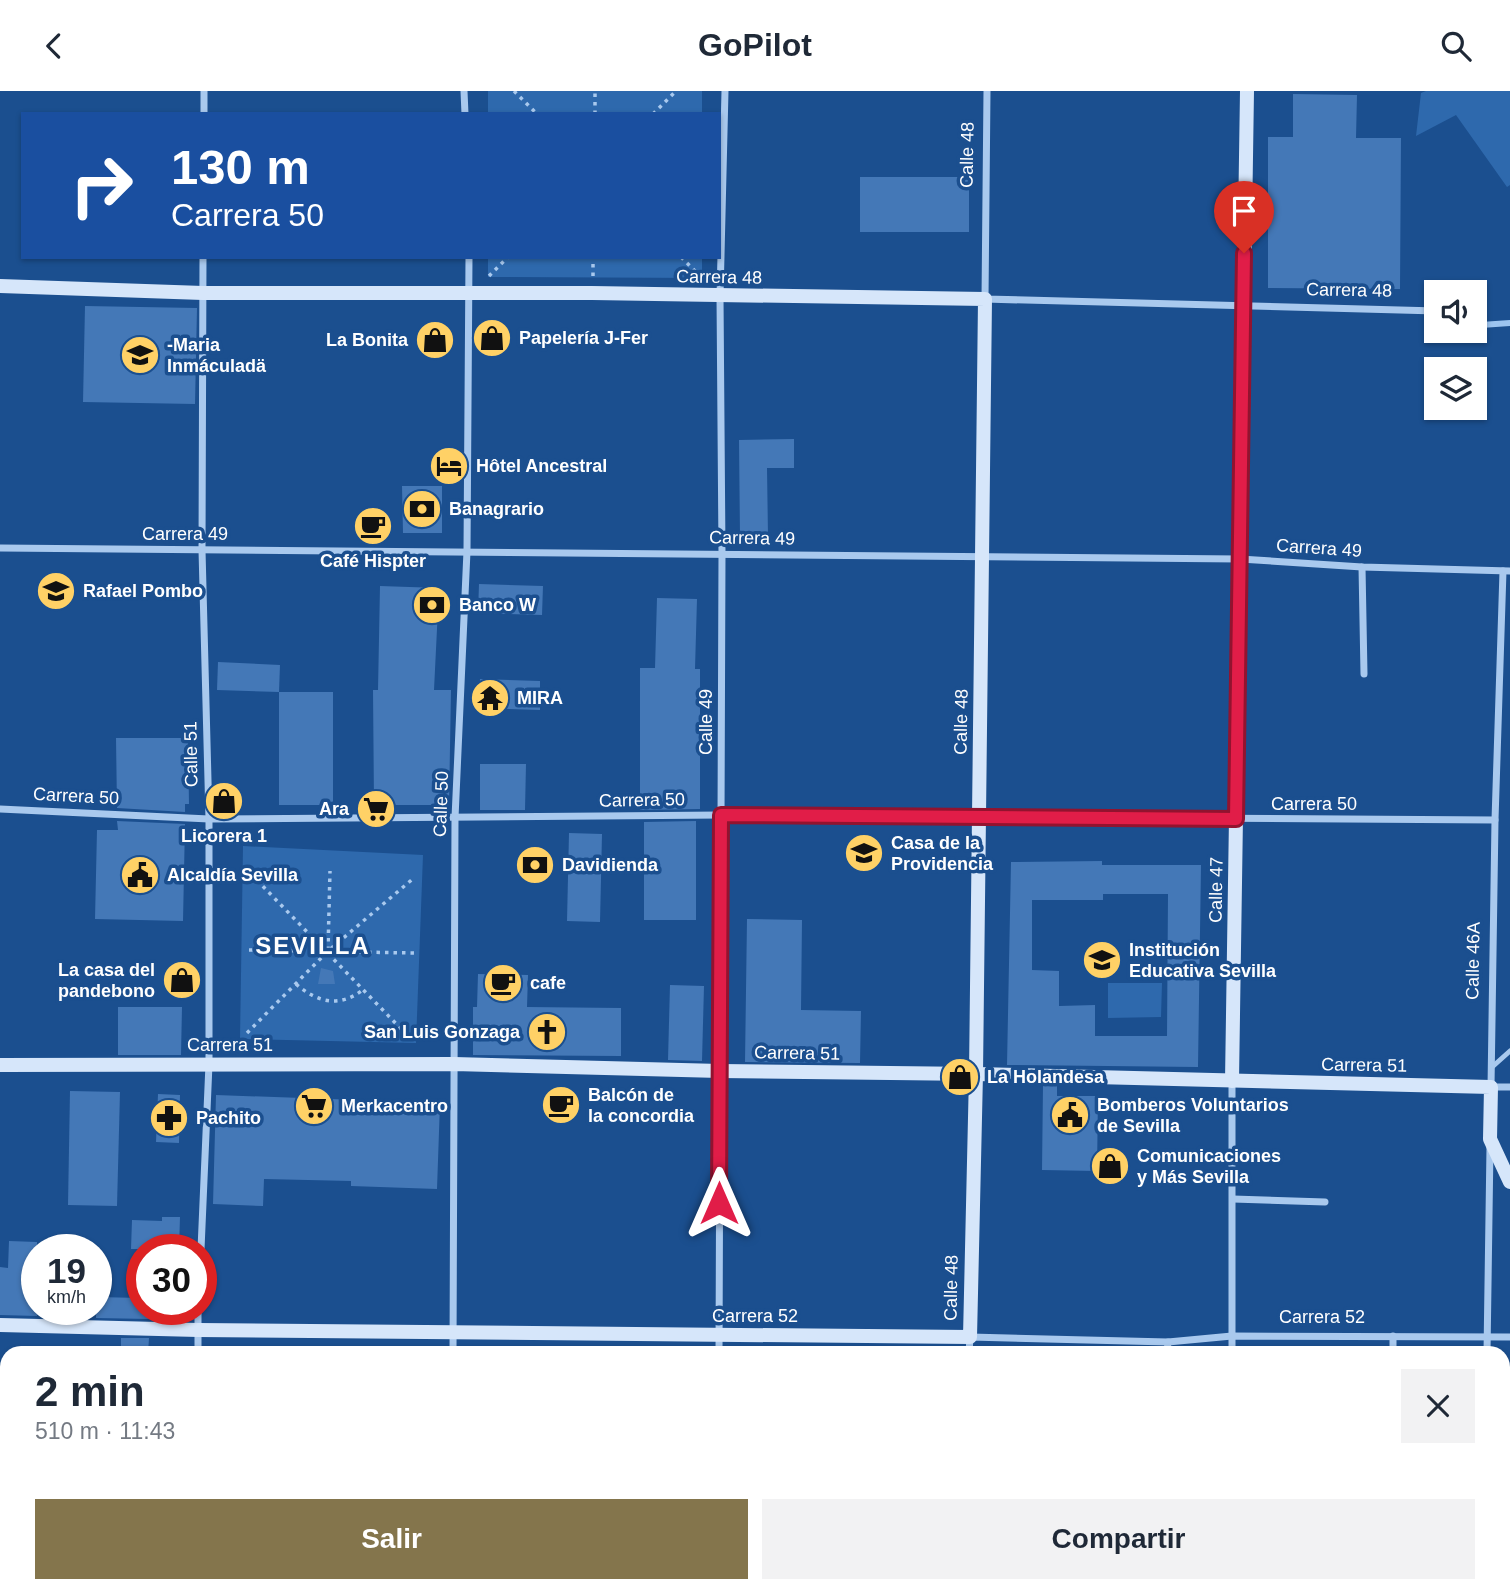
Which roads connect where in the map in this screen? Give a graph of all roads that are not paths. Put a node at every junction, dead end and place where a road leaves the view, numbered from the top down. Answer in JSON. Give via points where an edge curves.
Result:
{"nodes":[{"id":1,"x":204,"y":91,"type":"edge"},
{"id":2,"x":464,"y":91,"type":"edge"},
{"id":3,"x":726,"y":91,"type":"edge"},
{"id":4,"x":987,"y":91,"type":"edge"},
{"id":5,"x":1247,"y":91,"type":"edge"},
{"id":6,"x":204,"y":112,"type":"edge"},
{"id":7,"x":465,"y":112,"type":"edge"},
{"id":8,"x":204,"y":259,"type":"edge"},
{"id":9,"x":469,"y":259,"type":"edge"},
{"id":10,"x":0,"y":286,"type":"edge"},
{"id":11,"x":203,"y":293,"type":"junction"},
{"id":12,"x":470,"y":294,"type":"junction"},
{"id":13,"x":720,"y":296,"type":"junction"},
{"id":14,"x":985,"y":299,"type":"junction"},
{"id":15,"x":1244,"y":307,"type":"junction"},
{"id":16,"x":1424,"y":311,"type":"edge"},
{"id":17,"x":0,"y":548,"type":"edge"},
{"id":18,"x":202,"y":550,"type":"junction"},
{"id":19,"x":467,"y":551,"type":"junction"},
{"id":20,"x":722,"y":553,"type":"junction"},
{"id":21,"x":982,"y":557,"type":"junction"},
{"id":22,"x":1240,"y":559,"type":"junction"},
{"id":23,"x":1362,"y":567,"type":"junction"},
{"id":24,"x":1506,"y":571,"type":"edge"},
{"id":25,"x":1364,"y":674,"type":"dead end"},
{"id":26,"x":0,"y":809,"type":"edge"},
{"id":27,"x":721,"y":815,"type":"junction"},
{"id":28,"x":979,"y":817,"type":"junction"},
{"id":29,"x":455,"y":818,"type":"junction"},
{"id":30,"x":209,"y":819,"type":"junction"},
{"id":31,"x":1236,"y":819,"type":"junction"},
{"id":32,"x":1495,"y":820,"type":"junction"},
{"id":33,"x":1510,"y":1051,"type":"edge"},
{"id":34,"x":209,"y":1064,"type":"junction"},
{"id":35,"x":0,"y":1065,"type":"edge"},
{"id":36,"x":454,"y":1065,"type":"junction"},
{"id":37,"x":1491,"y":1068,"type":"junction"},
{"id":38,"x":720,"y":1071,"type":"junction"},
{"id":39,"x":976,"y":1074,"type":"junction"},
{"id":40,"x":1232,"y":1081,"type":"junction"},
{"id":41,"x":1491,"y":1087,"type":"junction"},
{"id":42,"x":1510,"y":1087,"type":"edge"},
{"id":43,"x":1490,"y":1139,"type":"junction"},
{"id":44,"x":1510,"y":1182,"type":"edge"},
{"id":45,"x":1233,"y":1199,"type":"junction"},
{"id":46,"x":1325,"y":1202,"type":"dead end"},
{"id":47,"x":202,"y":1234,"type":"edge"},
{"id":48,"x":0,"y":1325,"type":"edge"},
{"id":49,"x":198,"y":1325,"type":"edge"},
{"id":50,"x":198,"y":1330,"type":"junction"},
{"id":51,"x":453,"y":1332,"type":"junction"},
{"id":52,"x":719,"y":1335,"type":"junction"},
{"id":53,"x":1232,"y":1336,"type":"junction"},
{"id":54,"x":1393,"y":1336,"type":"junction"},
{"id":55,"x":970,"y":1337,"type":"junction"},
{"id":56,"x":1487,"y":1337,"type":"junction"},
{"id":57,"x":1510,"y":1337,"type":"edge"},
{"id":58,"x":1168,"y":1342,"type":"junction"},
{"id":59,"x":198,"y":1346,"type":"edge"},
{"id":60,"x":453,"y":1346,"type":"edge"},
{"id":61,"x":719,"y":1346,"type":"edge"},
{"id":62,"x":970,"y":1346,"type":"edge"},
{"id":63,"x":1168,"y":1346,"type":"edge"},
{"id":64,"x":1231,"y":1346,"type":"edge"},
{"id":65,"x":1393,"y":1346,"type":"edge"},
{"id":66,"x":1487,"y":1346,"type":"edge"}],
"edges":[{"from":1,"to":6,"type":"street"},
{"from":2,"to":7,"type":"street"},
{"from":3,"to":13,"type":"street","name":"Calle 49"},
{"from":4,"to":14,"type":"street","name":"Calle 48"},
{"from":5,"to":15,"type":"main road","name":"Calle 47"},
{"from":8,"to":11,"type":"street","name":"Calle 51"},
{"from":9,"to":12,"type":"street","name":"Calle 50"},
{"from":10,"to":11,"type":"main road","name":"Carrera 48"},
{"from":11,"to":12,"type":"main road","name":"Carrera 48"},
{"from":11,"to":18,"type":"street","name":"Calle 51"},
{"from":12,"to":13,"type":"main road","name":"Carrera 48"},
{"from":12,"to":19,"type":"street","name":"Calle 50"},
{"from":13,"to":14,"type":"main road","name":"Carrera 48"},
{"from":13,"to":20,"type":"street","name":"Calle 49"},
{"from":14,"to":15,"type":"street","name":"Carrera 48"},
{"from":14,"to":21,"type":"main road","name":"Calle 48"},
{"from":15,"to":16,"type":"street","name":"Carrera 48"},
{"from":15,"to":22,"type":"main road","name":"Calle 47"},
{"from":17,"to":18,"type":"street","name":"Carrera 49"},
{"from":18,"to":19,"type":"street","name":"Carrera 49"},
{"from":18,"to":30,"type":"street","name":"Calle 51"},
{"from":19,"to":20,"type":"street","name":"Carrera 49"},
{"from":19,"to":29,"type":"street","name":"Calle 50"},
{"from":20,"to":21,"type":"street","name":"Carrera 49"},
{"from":20,"to":27,"type":"street","name":"Calle 49"},
{"from":21,"to":22,"type":"street","name":"Carrera 49"},
{"from":21,"to":28,"type":"main road","name":"Calle 48"},
{"from":22,"to":23,"type":"street","name":"Carrera 49"},
{"from":22,"to":31,"type":"main road","name":"Calle 47"},
{"from":23,"to":24,"type":"street","name":"Carrera 49"},
{"from":23,"to":25,"type":"street"},
{"from":24,"to":32,"type":"street","name":"Calle 46A"},
{"from":26,"to":30,"type":"street","name":"Carrera 50"},
{"from":27,"to":28,"type":"street","name":"Carrera 50"},
{"from":27,"to":29,"type":"street","name":"Carrera 50"},
{"from":27,"to":38,"type":"street","name":"Calle 49"},
{"from":28,"to":31,"type":"street","name":"Carrera 50"},
{"from":28,"to":39,"type":"main road","name":"Calle 48"},
{"from":29,"to":30,"type":"street","name":"Carrera 50"},
{"from":29,"to":36,"type":"street","name":"Calle 50"},
{"from":30,"to":34,"type":"street","name":"Calle 51"},
{"from":31,"to":32,"type":"street","name":"Carrera 50"},
{"from":31,"to":40,"type":"main road","name":"Calle 47"},
{"from":32,"to":37,"type":"street","name":"Calle 46A"},
{"from":33,"to":37,"type":"lane"},
{"from":34,"to":35,"type":"main road","name":"Carrera 51"},
{"from":34,"to":36,"type":"main road","name":"Carrera 51"},
{"from":34,"to":47,"type":"street","name":"Calle 51"},
{"from":36,"to":38,"type":"main road","name":"Carrera 51"},
{"from":36,"to":51,"type":"street","name":"Calle 50"},
{"from":37,"to":41,"type":"street","name":"Calle 46A"},
{"from":38,"to":39,"type":"main road","name":"Carrera 51"},
{"from":38,"to":52,"type":"street","name":"Calle 49"},
{"from":39,"to":40,"type":"main road","name":"Carrera 51"},
{"from":39,"to":55,"type":"main road","name":"Calle 48"},
{"from":40,"to":41,"type":"main road","name":"Carrera 51"},
{"from":40,"to":45,"type":"street","name":"Calle 47"},
{"from":41,"to":42,"type":"street","name":"Carrera 51"},
{"from":41,"to":43,"type":"main road","name":"Calle 46A"},
{"from":43,"to":44,"type":"main road"},
{"from":43,"to":56,"type":"street","name":"Calle 46A"},
{"from":45,"to":46,"type":"street"},
{"from":45,"to":53,"type":"street","name":"Calle 47"},
{"from":48,"to":50,"type":"main road","name":"Carrera 52"},
{"from":49,"to":50,"type":"street"},
{"from":50,"to":51,"type":"main road","name":"Carrera 52"},
{"from":50,"to":59,"type":"street"},
{"from":51,"to":52,"type":"main road","name":"Carrera 52"},
{"from":51,"to":60,"type":"street","name":"Calle 50"},
{"from":52,"to":55,"type":"main road","name":"Carrera 52"},
{"from":52,"to":61,"type":"street","name":"Calle 49"},
{"from":53,"to":54,"type":"street","name":"Carrera 52"},
{"from":53,"to":58,"type":"street","name":"Carrera 52"},
{"from":53,"to":64,"type":"street","name":"Calle 47"},
{"from":54,"to":56,"type":"street","name":"Carrera 52"},
{"from":54,"to":65,"type":"street"},
{"from":55,"to":58,"type":"street","name":"Carrera 52"},
{"from":55,"to":62,"type":"street","name":"Calle 48"},
{"from":56,"to":57,"type":"street","name":"Carrera 52"},
{"from":56,"to":66,"type":"street","name":"Calle 46A"},
{"from":58,"to":63,"type":"street"}]}
